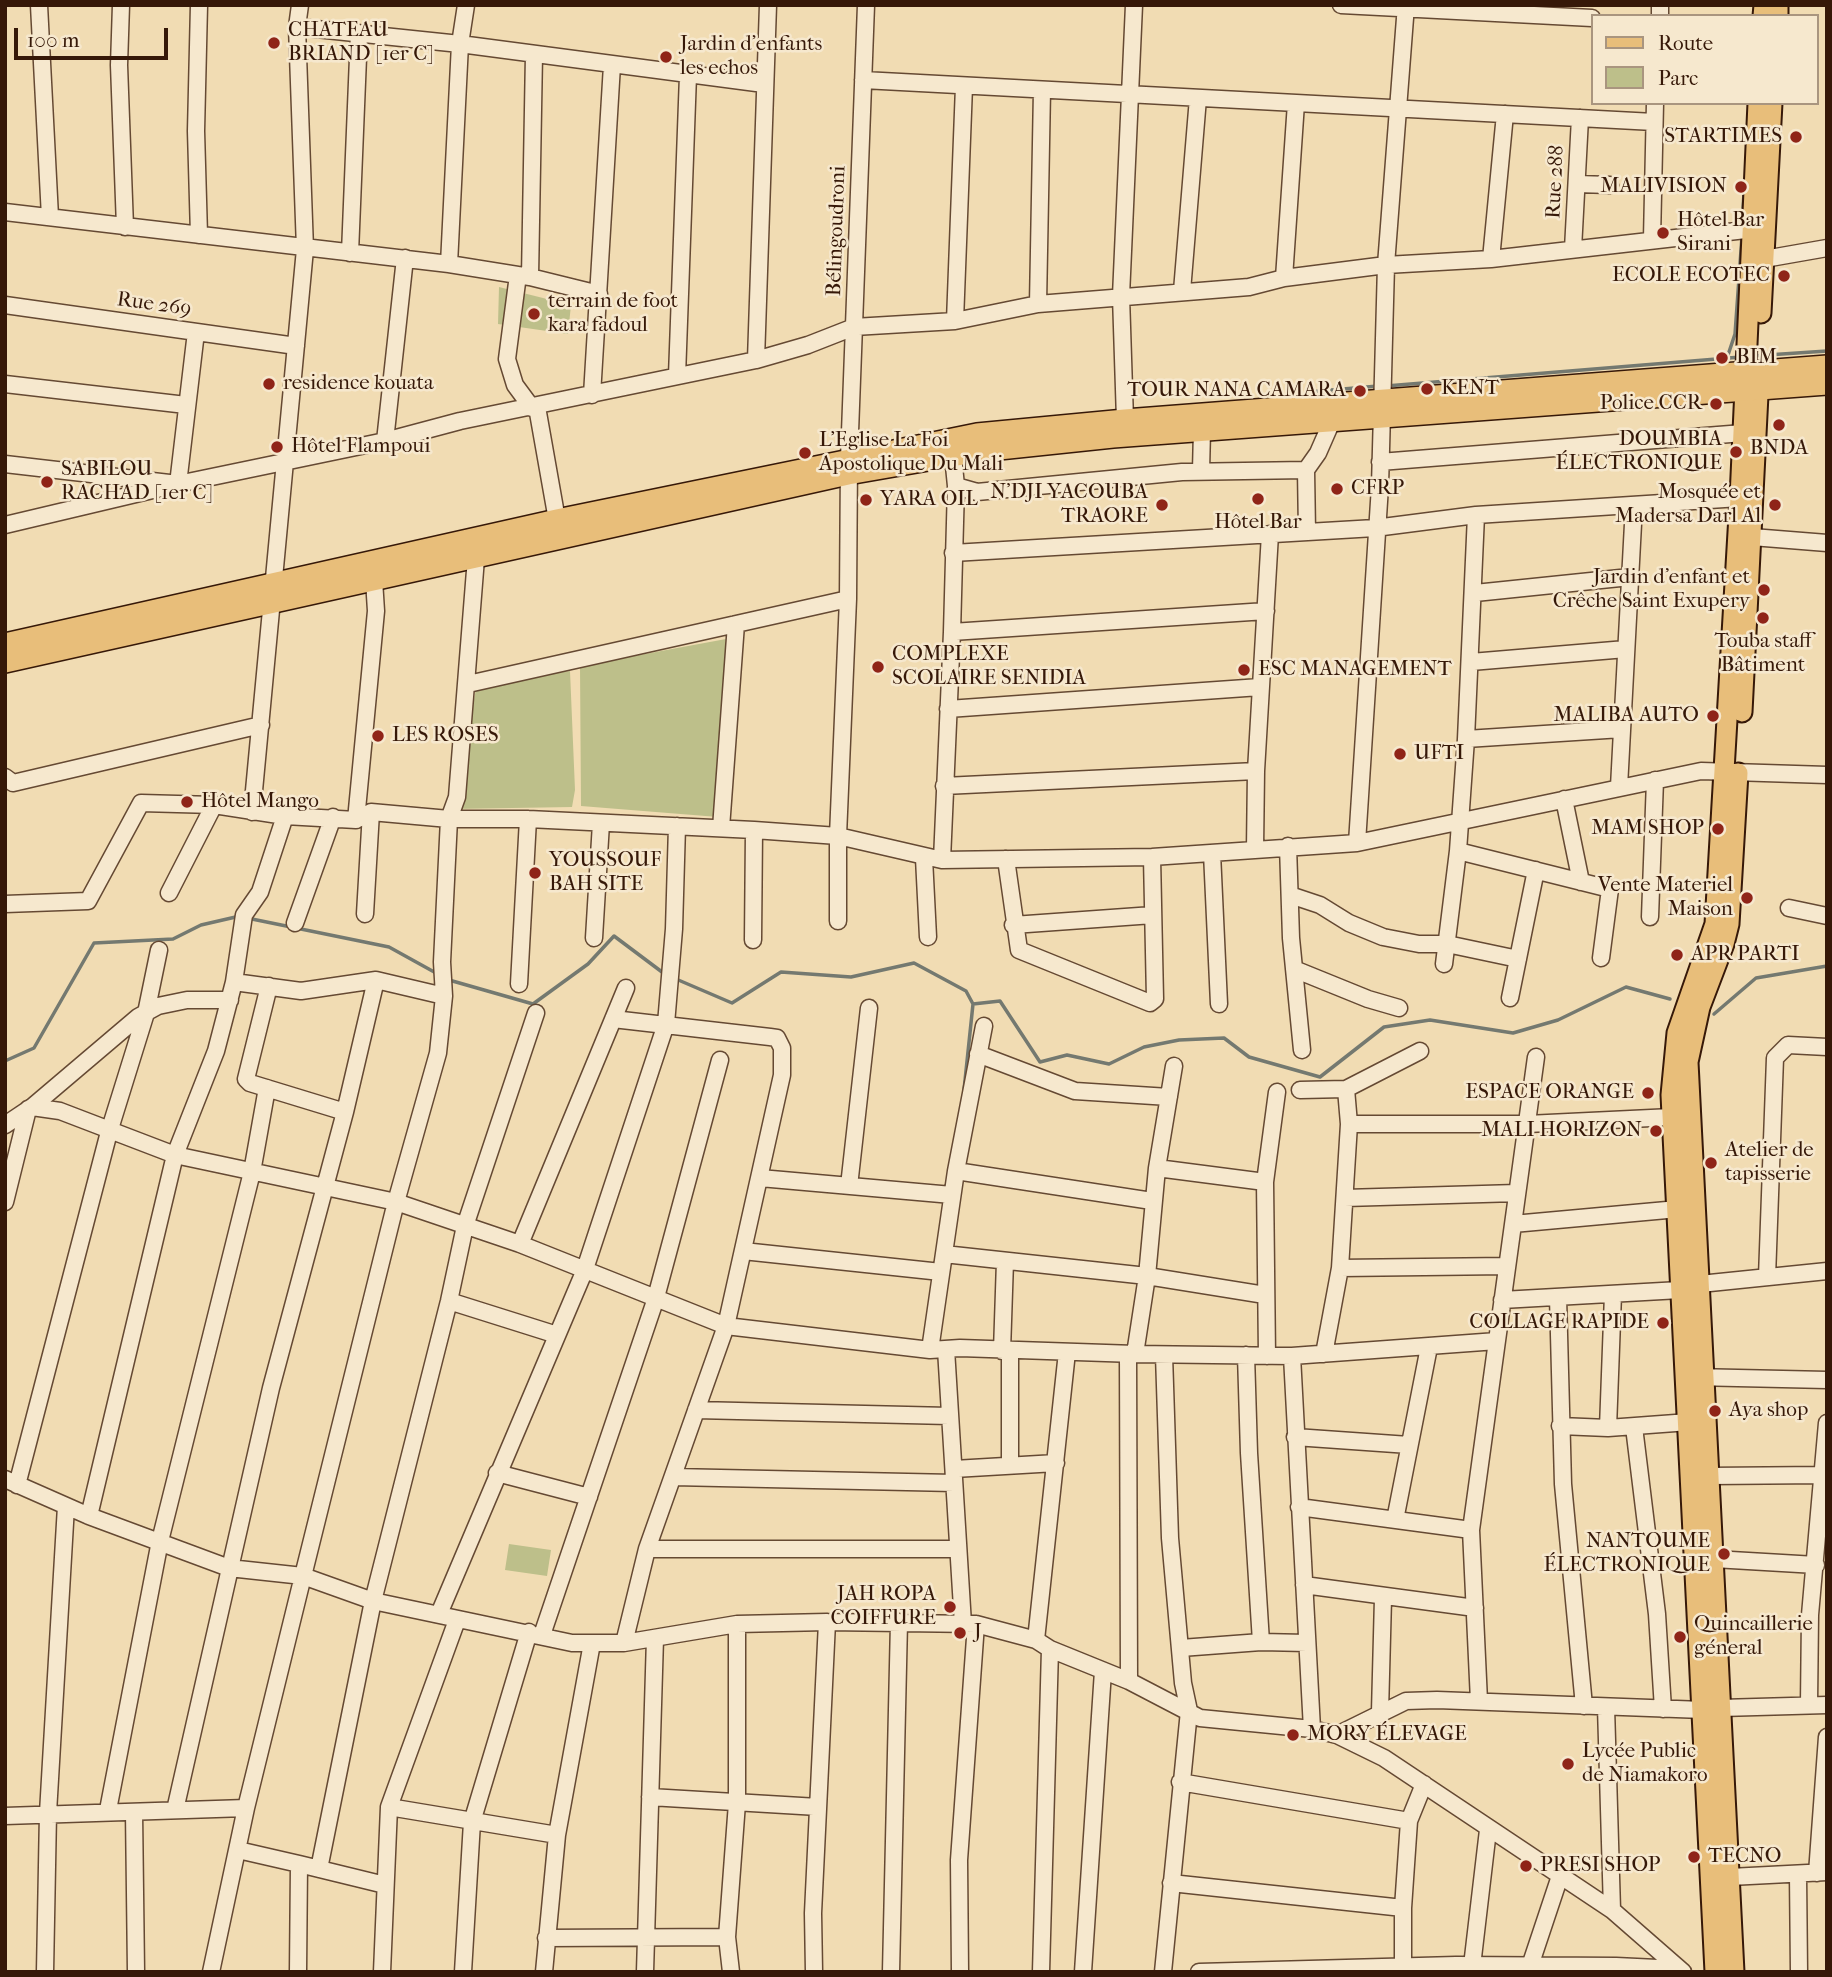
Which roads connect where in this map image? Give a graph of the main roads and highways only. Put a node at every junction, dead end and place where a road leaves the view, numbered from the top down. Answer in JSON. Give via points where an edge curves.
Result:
{"nodes":[{"id":1,"x":1758,"y":105,"type":"edge"},
{"id":2,"x":1772,"y":105,"type":"edge"},
{"id":3,"x":1758,"y":228,"type":"junction"},
{"id":4,"x":1827,"y":366,"type":"edge"},
{"id":5,"x":1752,"y":381,"type":"junction"},
{"id":6,"x":1827,"y":384,"type":"edge"},
{"id":7,"x":1381,"y":409,"type":"junction"},
{"id":8,"x":849,"y":466,"type":"junction"},
{"id":9,"x":273,"y":593,"type":"junction"},
{"id":10,"x":5,"y":644,"type":"edge"},
{"id":11,"x":5,"y":662,"type":"edge"},
{"id":12,"x":1731,"y":771,"type":"junction"},
{"id":13,"x":1695,"y":1377,"type":"junction"},
{"id":14,"x":1712,"y":1709,"type":"junction"},
{"id":15,"x":1716,"y":1972,"type":"edge"},
{"id":16,"x":1734,"y":1972,"type":"edge"}],
"edges":[{"from":1,"to":3,"type":"main road"},
{"from":2,"to":3,"type":"main road"},
{"from":3,"to":5,"type":"main road"},
{"from":4,"to":5,"type":"highway"},
{"from":5,"to":6,"type":"highway"},
{"from":5,"to":7,"type":"highway"},
{"from":5,"to":12,"type":"main road","via":[[1752,537]]},
{"from":5,"to":12,"type":"main road","via":[[1743,433]]},
{"from":7,"to":8,"type":"highway","via":[[1332,421],[1062,442]]},
{"from":7,"to":8,"type":"highway","via":[[1125,420],[977,434]]},
{"from":8,"to":9,"type":"highway","via":[[557,520]]},
{"from":8,"to":9,"type":"highway","via":[[476,558],[374,580]]},
{"from":9,"to":10,"type":"highway"},
{"from":9,"to":11,"type":"highway"},
{"from":12,"to":13,"type":"main road","via":[[1729,924],[1697,1017],[1688,1062],[1700,1284]]},
{"from":12,"to":13,"type":"main road","via":[[1715,924],[1676,1032],[1672,1117],[1680,1290]]},
{"from":13,"to":14,"type":"main road","via":[[1709,1476],[1714,1559]]},
{"from":13,"to":14,"type":"main road","via":[[1689,1422]]},
{"from":14,"to":15,"type":"main road"},
{"from":14,"to":16,"type":"main road","via":[[1730,1877]]}]}
